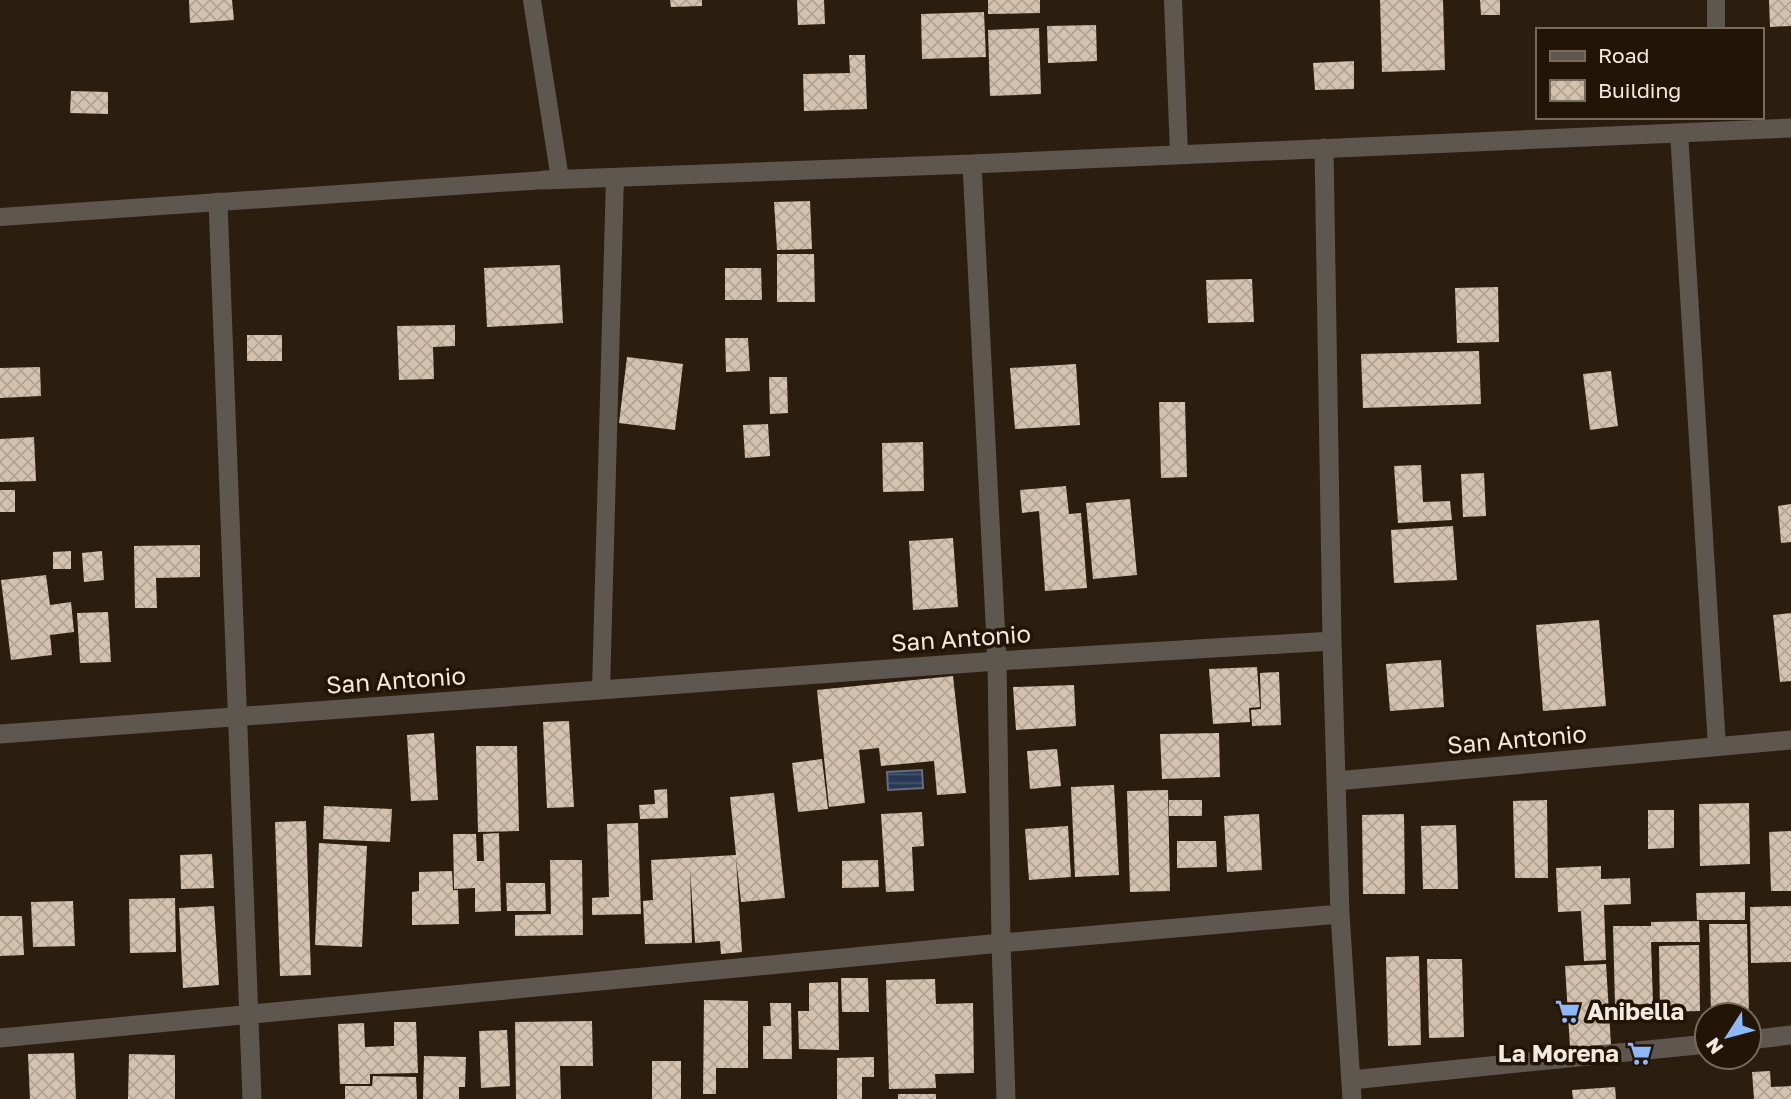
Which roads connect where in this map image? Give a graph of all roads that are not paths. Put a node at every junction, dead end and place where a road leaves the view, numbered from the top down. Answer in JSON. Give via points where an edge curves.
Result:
{"nodes":[{"id":1,"x":532,"y":0,"type":"edge"},
{"id":2,"x":1173,"y":0,"type":"edge"},
{"id":3,"x":1716,"y":0,"type":"edge"},
{"id":4,"x":1716,"y":28,"type":"edge"},
{"id":5,"x":1715,"y":124,"type":"edge"},
{"id":6,"x":1791,"y":128,"type":"edge"},
{"id":7,"x":1679,"y":133,"type":"junction"},
{"id":8,"x":1324,"y":148,"type":"junction"},
{"id":9,"x":1179,"y":153,"type":"junction"},
{"id":10,"x":972,"y":164,"type":"junction"},
{"id":11,"x":615,"y":177,"type":"junction"},
{"id":12,"x":552,"y":180,"type":"junction"},
{"id":13,"x":218,"y":202,"type":"junction"},
{"id":14,"x":0,"y":217,"type":"edge"},
{"id":15,"x":1332,"y":641,"type":"junction"},
{"id":16,"x":997,"y":661,"type":"junction"},
{"id":17,"x":601,"y":690,"type":"junction"},
{"id":18,"x":237,"y":717,"type":"junction"},
{"id":19,"x":0,"y":734,"type":"edge"},
{"id":20,"x":1791,"y":740,"type":"edge"},
{"id":21,"x":1717,"y":747,"type":"junction"},
{"id":22,"x":1336,"y":781,"type":"junction"},
{"id":23,"x":1340,"y":914,"type":"junction"},
{"id":24,"x":1001,"y":943,"type":"junction"},
{"id":25,"x":249,"y":1013,"type":"junction"},
{"id":26,"x":1791,"y":1035,"type":"edge"},
{"id":27,"x":0,"y":1038,"type":"edge"},
{"id":28,"x":1763,"y":1038,"type":"edge"},
{"id":29,"x":1693,"y":1046,"type":"edge"},
{"id":30,"x":1352,"y":1090,"type":"edge"},
{"id":31,"x":252,"y":1099,"type":"edge"},
{"id":32,"x":1006,"y":1099,"type":"edge"}],
"edges":[{"from":1,"to":12,"type":"lane"},
{"from":2,"to":9,"type":"lane"},
{"from":3,"to":4,"type":"lane"},
{"from":5,"to":6,"type":"street"},
{"from":5,"to":7,"type":"street"},
{"from":7,"to":8,"type":"street"},
{"from":7,"to":21,"type":"lane"},
{"from":8,"to":9,"type":"street"},
{"from":8,"to":15,"type":"street"},
{"from":9,"to":10,"type":"street"},
{"from":10,"to":11,"type":"street"},
{"from":10,"to":16,"type":"street"},
{"from":11,"to":12,"type":"street"},
{"from":11,"to":17,"type":"lane"},
{"from":12,"to":13,"type":"lane"},
{"from":13,"to":14,"type":"lane"},
{"from":13,"to":18,"type":"street"},
{"from":15,"to":16,"type":"street","name":"San Antonio"},
{"from":15,"to":22,"type":"street"},
{"from":16,"to":17,"type":"street","name":"San Antonio"},
{"from":16,"to":24,"type":"street"},
{"from":17,"to":18,"type":"street","name":"San Antonio"},
{"from":18,"to":19,"type":"street","name":"San Antonio"},
{"from":18,"to":25,"type":"street"},
{"from":20,"to":21,"type":"street","name":"San Antonio"},
{"from":21,"to":22,"type":"street","name":"San Antonio"},
{"from":22,"to":23,"type":"street"},
{"from":23,"to":24,"type":"street"},
{"from":23,"to":30,"type":"street"},
{"from":24,"to":25,"type":"street"},
{"from":24,"to":32,"type":"street"},
{"from":25,"to":27,"type":"street"},
{"from":25,"to":31,"type":"street"},
{"from":26,"to":28,"type":"street"},
{"from":29,"to":30,"type":"street"}]}
